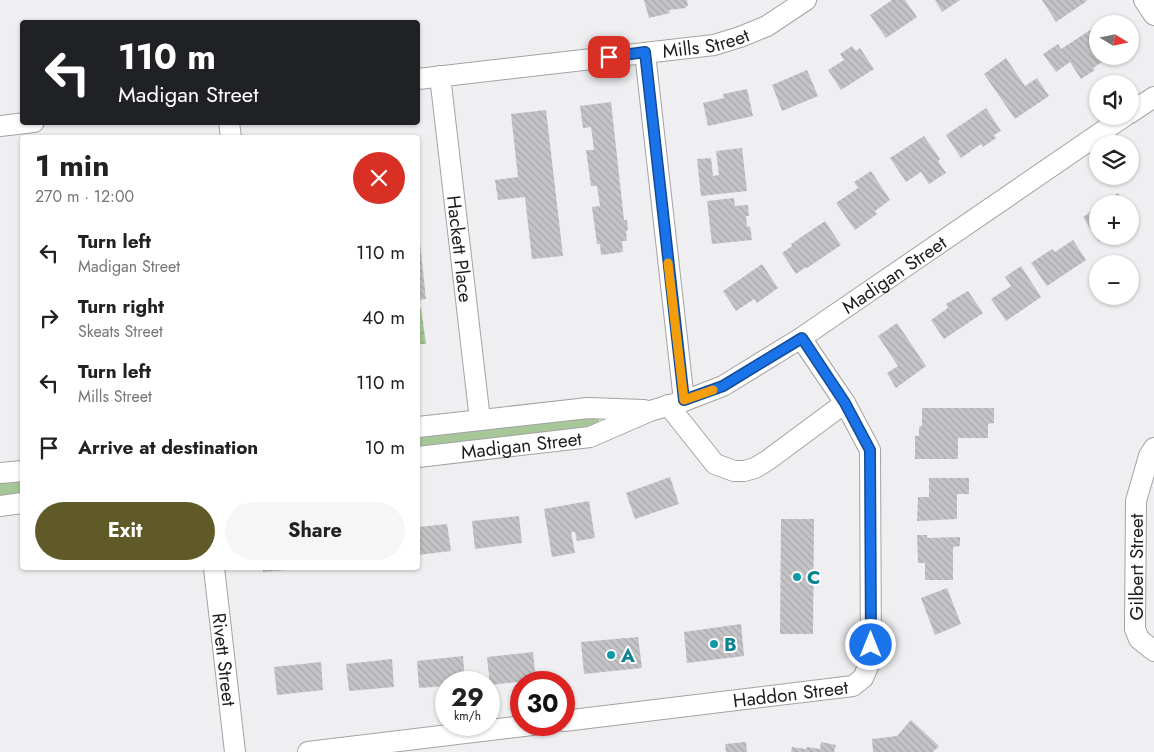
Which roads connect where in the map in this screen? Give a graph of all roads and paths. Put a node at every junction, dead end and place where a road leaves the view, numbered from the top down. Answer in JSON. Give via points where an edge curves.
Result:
{"nodes":[{"id":1,"x":806,"y":0,"type":"edge"},
{"id":2,"x":1144,"y":0,"type":"edge"},
{"id":3,"x":1154,"y":15,"type":"edge"},
{"id":4,"x":645,"y":52,"type":"junction"},
{"id":5,"x":440,"y":76,"type":"junction"},
{"id":6,"x":420,"y":79,"type":"edge"},
{"id":7,"x":1154,"y":97,"type":"edge"},
{"id":8,"x":1139,"y":107,"type":"edge"},
{"id":9,"x":20,"y":124,"type":"edge"},
{"id":10,"x":1113,"y":125,"type":"edge"},
{"id":11,"x":0,"y":126,"type":"edge"},
{"id":12,"x":802,"y":338,"type":"junction"},
{"id":13,"x":845,"y":403,"type":"junction"},
{"id":14,"x":667,"y":405,"type":"junction"},
{"id":15,"x":480,"y":420,"type":"junction"},
{"id":16,"x":420,"y":427,"type":"edge"},
{"id":17,"x":1154,"y":448,"type":"edge"},
{"id":18,"x":420,"y":457,"type":"edge"},
{"id":19,"x":20,"y":471,"type":"edge"},
{"id":20,"x":0,"y":473,"type":"edge"},
{"id":21,"x":20,"y":503,"type":"edge"},
{"id":22,"x":0,"y":506,"type":"edge"},
{"id":23,"x":214,"y":570,"type":"edge"},
{"id":24,"x":1154,"y":651,"type":"edge"},
{"id":25,"x":575,"y":720,"type":"edge"},
{"id":26,"x":510,"y":728,"type":"edge"},
{"id":27,"x":235,"y":752,"type":"edge"},
{"id":28,"x":308,"y":752,"type":"edge"}],
"edges":[{"from":1,"to":4,"type":"street","name":"Mills Street","via":[[767,26],[740,37],[714,45]]},
{"from":2,"to":3,"type":"street"},
{"from":4,"to":5,"type":"street","name":"Mills Street"},
{"from":4,"to":14,"type":"street"},
{"from":5,"to":6,"type":"street","name":"Mills Street"},
{"from":5,"to":15,"type":"street","name":"Hackett Place"},
{"from":7,"to":8,"type":"street"},
{"from":9,"to":11,"type":"street"},
{"from":10,"to":12,"type":"street","name":"Madigan Street"},
{"from":12,"to":13,"type":"street","name":"Haddon Street"},
{"from":12,"to":14,"type":"street","name":"Madigan Street","via":[[723,386]]},
{"from":13,"to":14,"type":"street","via":[[768,460],[744,471],[715,464]]},
{"from":13,"to":25,"type":"street","name":"Haddon Street","via":[[870,450],[871,660],[863,678],[852,686]]},
{"from":14,"to":15,"type":"street","name":"Madigan Street","via":[[588,408]]},
{"from":14,"to":18,"type":"street","name":"Madigan Street","via":[[590,437]]},
{"from":15,"to":16,"type":"street","name":"Madigan Street"},
{"from":17,"to":24,"type":"street","name":"Gilbert Street","via":[[1136,501],[1135,629],[1139,639]]},
{"from":19,"to":20,"type":"street"},
{"from":21,"to":22,"type":"street"},
{"from":23,"to":27,"type":"street","name":"Rivett Street"},
{"from":26,"to":28,"type":"street"}]}
